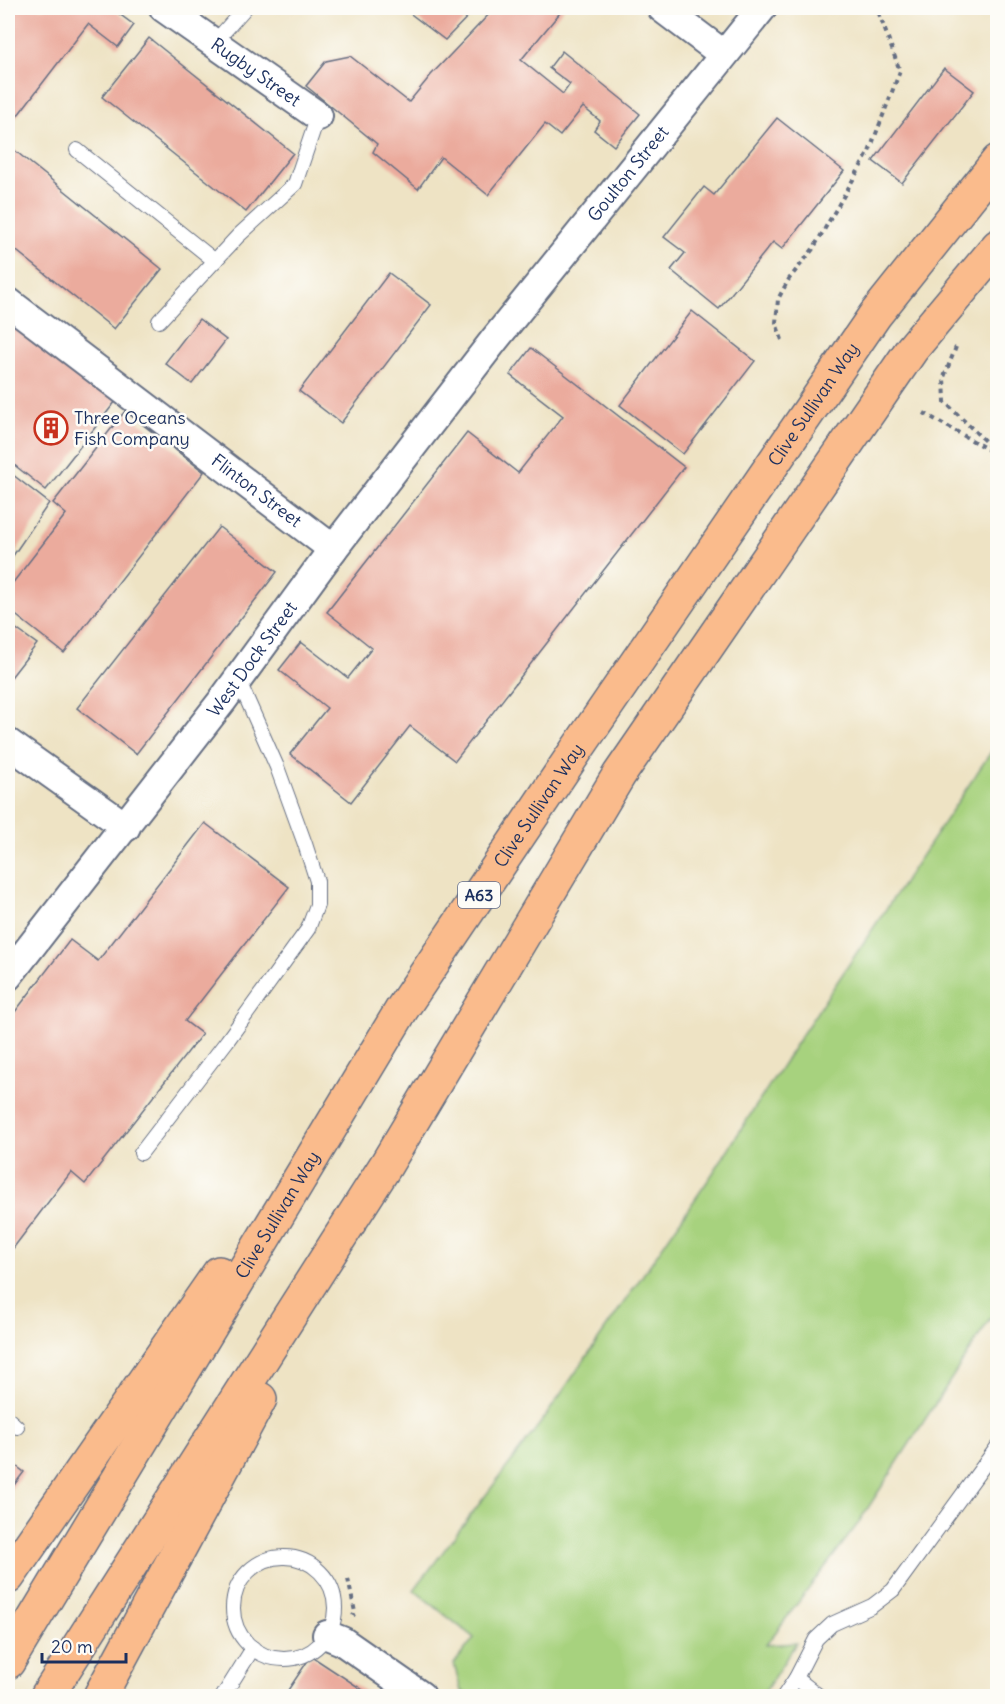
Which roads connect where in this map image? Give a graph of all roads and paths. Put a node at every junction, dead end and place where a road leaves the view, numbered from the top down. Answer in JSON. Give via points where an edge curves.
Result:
{"nodes":[{"id":1,"x":164,"y":8,"type":"edge"},
{"id":2,"x":245,"y":8,"type":"edge"},
{"id":3,"x":662,"y":8,"type":"edge"},
{"id":4,"x":762,"y":8,"type":"edge"},
{"id":5,"x":876,"y":8,"type":"edge"},
{"id":6,"x":214,"y":43,"type":"junction"},
{"id":7,"x":723,"y":54,"type":"junction"},
{"id":8,"x":318,"y":116,"type":"joint"},
{"id":9,"x":77,"y":150,"type":"dead end"},
{"id":10,"x":998,"y":161,"type":"edge"},
{"id":11,"x":998,"y":246,"type":"edge"},
{"id":12,"x":215,"y":261,"type":"junction"},
{"id":13,"x":8,"y":302,"type":"edge"},
{"id":14,"x":159,"y":321,"type":"dead end"},
{"id":15,"x":495,"y":339,"type":"joint"},
{"id":16,"x":962,"y":339,"type":"dead end"},
{"id":17,"x":782,"y":340,"type":"dead end"},
{"id":18,"x":924,"y":413,"type":"dead end"},
{"id":19,"x":998,"y":455,"type":"edge"},
{"id":20,"x":333,"y":549,"type":"junction"},
{"id":21,"x":238,"y":679,"type":"junction"},
{"id":22,"x":8,"y":743,"type":"edge"},
{"id":23,"x":126,"y":827,"type":"junction"},
{"id":24,"x":8,"y":976,"type":"edge"},
{"id":25,"x":402,"y":1009,"type":"junction"},
{"id":26,"x":141,"y":1153,"type":"dead end"},
{"id":27,"x":386,"y":1165,"type":"junction"},
{"id":28,"x":998,"y":1446,"type":"edge"},
{"id":29,"x":8,"y":1577,"type":"edge"},
{"id":30,"x":327,"y":1635,"type":"junction"},
{"id":31,"x":253,"y":1648,"type":"junction"},
{"id":32,"x":8,"y":1662,"type":"edge"},
{"id":33,"x":796,"y":1678,"type":"junction"},
{"id":34,"x":47,"y":1696,"type":"edge"},
{"id":35,"x":100,"y":1696,"type":"edge"},
{"id":36,"x":223,"y":1696,"type":"edge"},
{"id":37,"x":421,"y":1696,"type":"edge"},
{"id":38,"x":784,"y":1696,"type":"edge"},
{"id":39,"x":819,"y":1696,"type":"edge"}],
"edges":[{"from":1,"to":6,"type":"street","name":"Rugby Street"},
{"from":2,"to":6,"type":"lane"},
{"from":3,"to":7,"type":"street"},
{"from":4,"to":7,"type":"street","name":"Goulton Street"},
{"from":5,"to":17,"type":"path","via":[[900,71],[869,152],[813,249],[778,299],[776,323]]},
{"from":6,"to":8,"type":"street","name":"Rugby Street"},
{"from":7,"to":15,"type":"street","name":"Goulton Street"},
{"from":8,"to":12,"type":"lane","via":[[295,184]]},
{"from":9,"to":12,"type":"lane"},
{"from":10,"to":25,"type":"highway","name":"Clive Sullivan Way","number":"A63","via":[[875,315]]},
{"from":11,"to":27,"type":"highway","via":[[912,349],[619,774]]},
{"from":12,"to":14,"type":"lane"},
{"from":13,"to":20,"type":"street","name":"Flinton Street"},
{"from":15,"to":20,"type":"street","name":"West Dock Street"},
{"from":16,"to":19,"type":"path","via":[[944,377],[945,402]]},
{"from":18,"to":19,"type":"path"},
{"from":20,"to":21,"type":"street","name":"West Dock Street"},
{"from":21,"to":23,"type":"street","name":"West Dock Street"},
{"from":21,"to":26,"type":"lane","via":[[277,767],[305,844],[317,881],[317,905],[308,929]]},
{"from":22,"to":23,"type":"street"},
{"from":23,"to":24,"type":"street","name":"West Dock Street"},
{"from":25,"to":29,"type":"highway"},
{"from":25,"to":32,"type":"highway","name":"Clive Sullivan Way","number":"A63"},
{"from":27,"to":34,"type":"highway"},
{"from":27,"to":35,"type":"highway"},
{"from":28,"to":33,"type":"lane","via":[[893,1590],[872,1606],[832,1624],[816,1640]]},
{"from":30,"to":31,"type":"lane","via":[[302,1656],[285,1659]]},
{"from":30,"to":31,"type":"lane","via":[[334,1619],[331,1586],[308,1563],[292,1557],[275,1557],[246,1574],[233,1604],[234,1621]]},
{"from":30,"to":37,"type":"street","via":[[342,1641]]},
{"from":31,"to":36,"type":"lane"},
{"from":33,"to":38,"type":"lane"},
{"from":33,"to":39,"type":"lane"}]}
